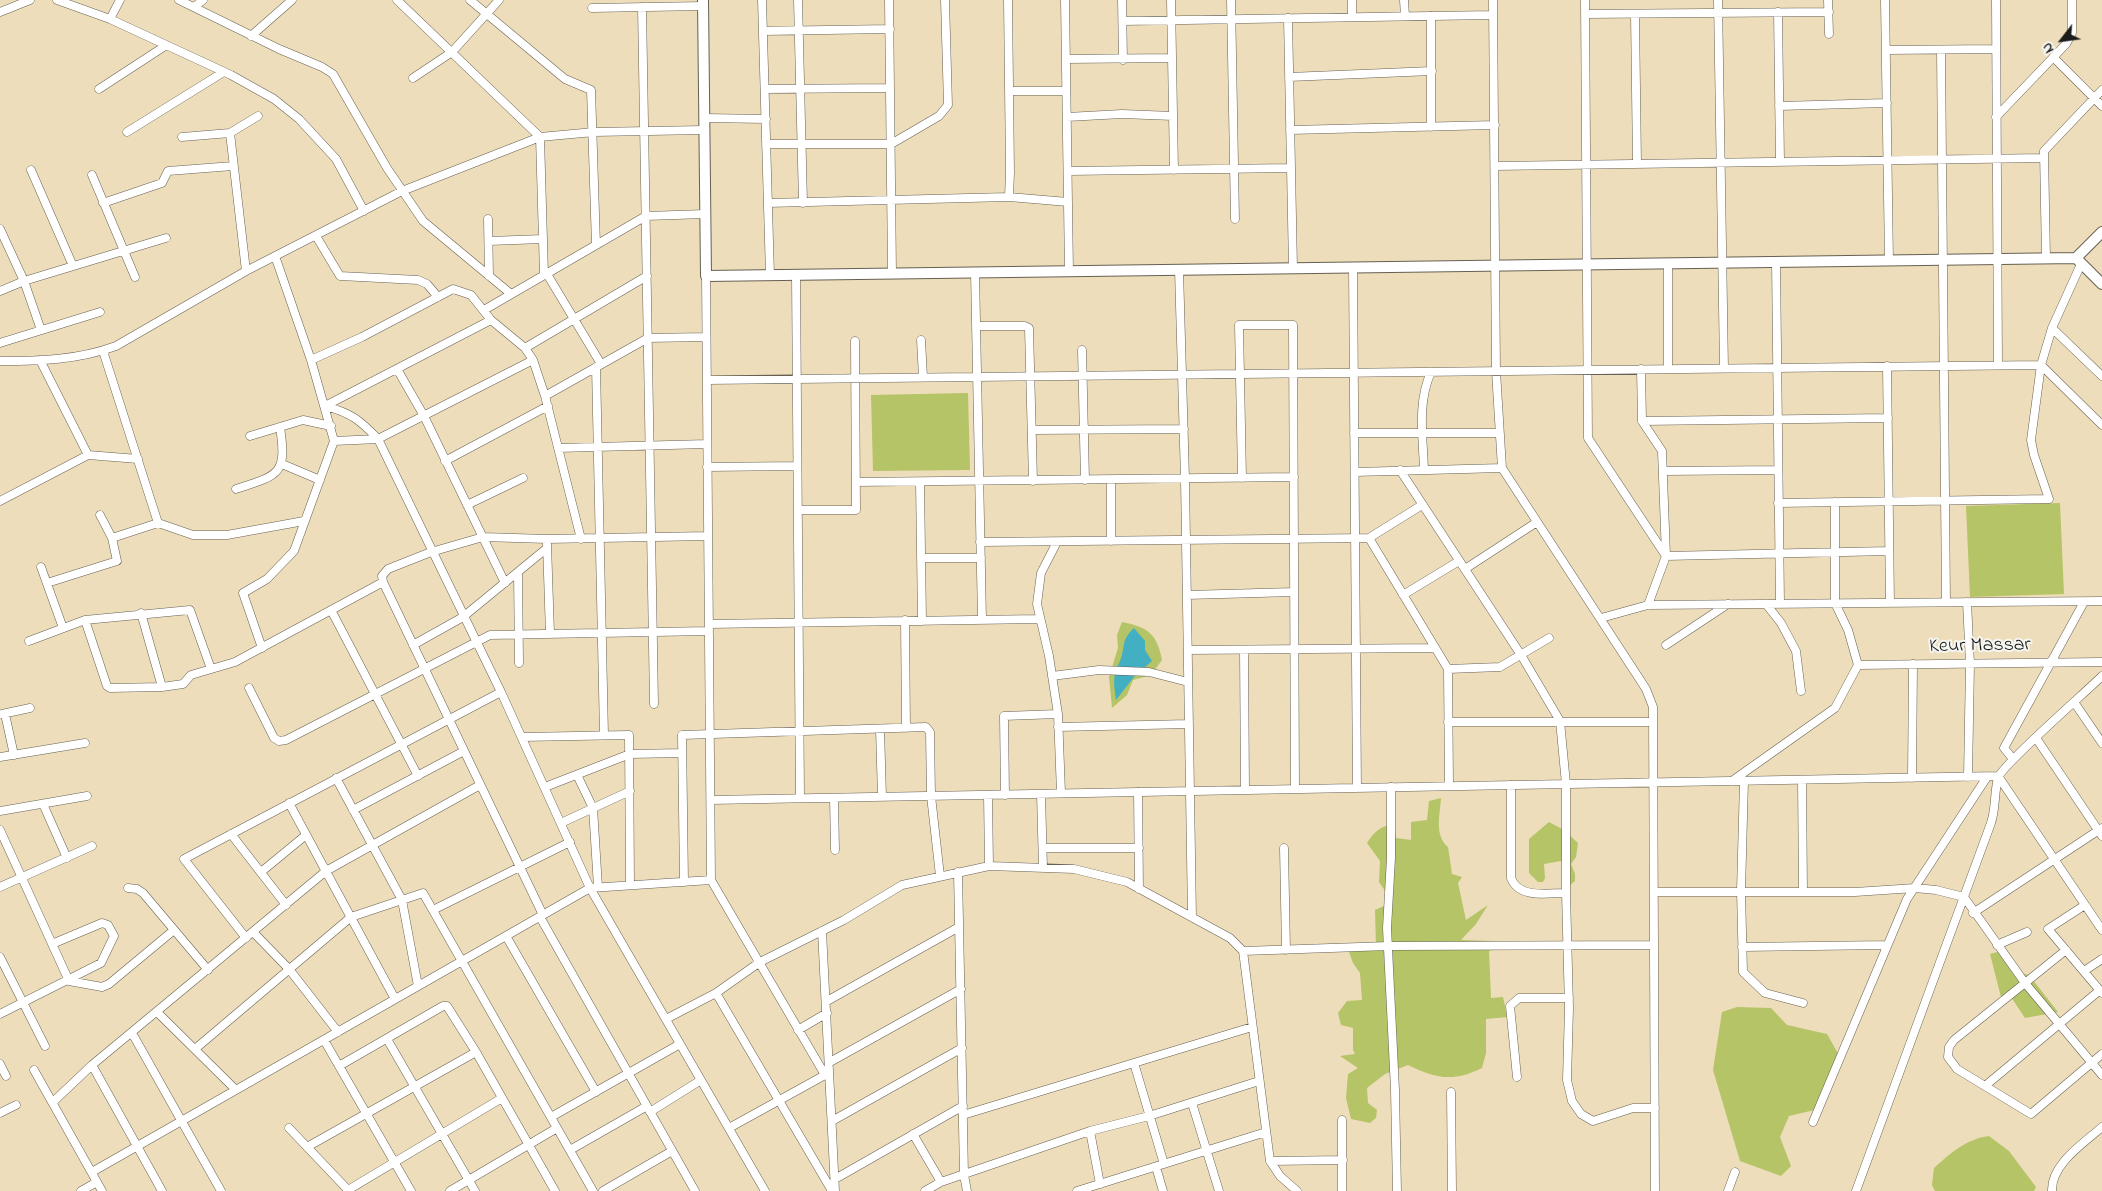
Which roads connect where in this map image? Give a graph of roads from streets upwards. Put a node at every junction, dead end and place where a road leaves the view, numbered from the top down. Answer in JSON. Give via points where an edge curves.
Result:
{"nodes":[{"id":1,"x":30,"y":0,"type":"edge"},
{"id":2,"x":57,"y":0,"type":"edge"},
{"id":3,"x":120,"y":0,"type":"edge"},
{"id":4,"x":180,"y":0,"type":"edge"},
{"id":5,"x":203,"y":0,"type":"edge"},
{"id":6,"x":292,"y":0,"type":"edge"},
{"id":7,"x":397,"y":0,"type":"edge"},
{"id":8,"x":470,"y":0,"type":"edge"},
{"id":9,"x":499,"y":0,"type":"edge"},
{"id":10,"x":762,"y":0,"type":"edge"},
{"id":11,"x":798,"y":0,"type":"edge"},
{"id":12,"x":890,"y":0,"type":"edge"},
{"id":13,"x":945,"y":0,"type":"edge"},
{"id":14,"x":1008,"y":0,"type":"edge"},
{"id":15,"x":1065,"y":0,"type":"edge"},
{"id":16,"x":1122,"y":0,"type":"edge"},
{"id":17,"x":1172,"y":0,"type":"edge"},
{"id":18,"x":1231,"y":0,"type":"edge"},
{"id":19,"x":1352,"y":0,"type":"edge"},
{"id":20,"x":1404,"y":0,"type":"edge"},
{"id":21,"x":1493,"y":0,"type":"edge"},
{"id":22,"x":1585,"y":0,"type":"edge"},
{"id":23,"x":1718,"y":0,"type":"edge"},
{"id":24,"x":1828,"y":0,"type":"edge"},
{"id":25,"x":1885,"y":0,"type":"edge"},
{"id":26,"x":1996,"y":0,"type":"edge"},
{"id":27,"x":2072,"y":0,"type":"edge"},
{"id":28,"x":16,"y":2,"type":"edge"},
{"id":29,"x":703,"y":3,"type":"edge"},
{"id":30,"x":194,"y":7,"type":"junction"},
{"id":31,"x":642,"y":7,"type":"junction"},
{"id":32,"x":592,"y":8,"type":"dead end"},
{"id":33,"x":0,"y":12,"type":"edge"},
{"id":34,"x":1778,"y":12,"type":"junction"},
{"id":35,"x":1829,"y":12,"type":"junction"},
{"id":36,"x":1719,"y":13,"type":"junction"},
{"id":37,"x":1585,"y":14,"type":"junction"},
{"id":38,"x":1635,"y":14,"type":"junction"},
{"id":39,"x":486,"y":15,"type":"junction"},
{"id":40,"x":1493,"y":15,"type":"junction"},
{"id":41,"x":1404,"y":16,"type":"junction"},
{"id":42,"x":1431,"y":16,"type":"junction"},
{"id":43,"x":1352,"y":17,"type":"junction"},
{"id":44,"x":1288,"y":18,"type":"junction"},
{"id":45,"x":110,"y":19,"type":"junction"},
{"id":46,"x":1232,"y":19,"type":"junction"},
{"id":47,"x":1172,"y":20,"type":"junction"},
{"id":48,"x":1123,"y":21,"type":"junction"},
{"id":49,"x":890,"y":29,"type":"junction"},
{"id":50,"x":763,"y":31,"type":"junction"},
{"id":51,"x":798,"y":31,"type":"junction"},
{"id":52,"x":1829,"y":34,"type":"dead end"},
{"id":53,"x":251,"y":36,"type":"junction"},
{"id":54,"x":165,"y":46,"type":"junction"},
{"id":55,"x":1886,"y":50,"type":"junction"},
{"id":56,"x":1941,"y":50,"type":"junction"},
{"id":57,"x":1996,"y":50,"type":"junction"},
{"id":58,"x":452,"y":52,"type":"junction"},
{"id":59,"x":1172,"y":58,"type":"junction"},
{"id":60,"x":2054,"y":58,"type":"junction"},
{"id":61,"x":1066,"y":59,"type":"junction"},
{"id":62,"x":1123,"y":60,"type":"junction"},
{"id":63,"x":1432,"y":71,"type":"junction"},
{"id":64,"x":222,"y":73,"type":"junction"},
{"id":65,"x":1289,"y":77,"type":"junction"},
{"id":66,"x":413,"y":78,"type":"dead end"},
{"id":67,"x":800,"y":88,"type":"junction"},
{"id":68,"x":890,"y":88,"type":"junction"},
{"id":69,"x":99,"y":89,"type":"dead end"},
{"id":70,"x":765,"y":89,"type":"junction"},
{"id":71,"x":2102,"y":90,"type":"edge"},
{"id":72,"x":1010,"y":91,"type":"junction"},
{"id":73,"x":1066,"y":91,"type":"junction"},
{"id":74,"x":2094,"y":98,"type":"junction"},
{"id":75,"x":1887,"y":103,"type":"junction"},
{"id":76,"x":1780,"y":106,"type":"junction"},
{"id":77,"x":2102,"y":106,"type":"edge"},
{"id":78,"x":258,"y":116,"type":"dead end"},
{"id":79,"x":1173,"y":116,"type":"junction"},
{"id":80,"x":1067,"y":117,"type":"junction"},
{"id":81,"x":1996,"y":117,"type":"junction"},
{"id":82,"x":704,"y":118,"type":"junction"},
{"id":83,"x":766,"y":118,"type":"junction"},
{"id":84,"x":1495,"y":125,"type":"junction"},
{"id":85,"x":1431,"y":128,"type":"junction"},
{"id":86,"x":644,"y":130,"type":"junction"},
{"id":87,"x":704,"y":130,"type":"junction"},
{"id":88,"x":1290,"y":130,"type":"junction"},
{"id":89,"x":127,"y":132,"type":"dead end"},
{"id":90,"x":594,"y":132,"type":"junction"},
{"id":91,"x":230,"y":133,"type":"junction"},
{"id":92,"x":182,"y":137,"type":"dead end"},
{"id":93,"x":540,"y":137,"type":"junction"},
{"id":94,"x":802,"y":143,"type":"junction"},
{"id":95,"x":766,"y":144,"type":"junction"},
{"id":96,"x":891,"y":144,"type":"junction"},
{"id":97,"x":2044,"y":158,"type":"junction"},
{"id":98,"x":1996,"y":159,"type":"junction"},
{"id":99,"x":1888,"y":160,"type":"junction"},
{"id":100,"x":1942,"y":160,"type":"junction"},
{"id":101,"x":1721,"y":162,"type":"junction"},
{"id":102,"x":1780,"y":162,"type":"junction"},
{"id":103,"x":1586,"y":164,"type":"junction"},
{"id":104,"x":1637,"y":164,"type":"junction"},
{"id":105,"x":233,"y":166,"type":"junction"},
{"id":106,"x":1495,"y":166,"type":"junction"},
{"id":107,"x":1291,"y":168,"type":"junction"},
{"id":108,"x":1234,"y":169,"type":"junction"},
{"id":109,"x":31,"y":170,"type":"dead end"},
{"id":110,"x":1174,"y":170,"type":"junction"},
{"id":111,"x":1068,"y":171,"type":"junction"},
{"id":112,"x":92,"y":175,"type":"dead end"},
{"id":113,"x":402,"y":191,"type":"junction"},
{"id":114,"x":1009,"y":197,"type":"junction"},
{"id":115,"x":890,"y":201,"type":"junction"},
{"id":116,"x":1068,"y":202,"type":"junction"},
{"id":117,"x":104,"y":203,"type":"junction"},
{"id":118,"x":768,"y":203,"type":"junction"},
{"id":119,"x":803,"y":203,"type":"junction"},
{"id":120,"x":364,"y":211,"type":"junction"},
{"id":121,"x":705,"y":214,"type":"junction"},
{"id":122,"x":646,"y":216,"type":"junction"},
{"id":123,"x":488,"y":219,"type":"dead end"},
{"id":124,"x":1234,"y":219,"type":"dead end"},
{"id":125,"x":0,"y":229,"type":"edge"},
{"id":126,"x":2102,"y":232,"type":"edge"},
{"id":127,"x":316,"y":236,"type":"junction"},
{"id":128,"x":166,"y":238,"type":"dead end"},
{"id":129,"x":544,"y":239,"type":"junction"},
{"id":130,"x":489,"y":241,"type":"junction"},
{"id":131,"x":596,"y":245,"type":"junction"},
{"id":132,"x":124,"y":250,"type":"junction"},
{"id":133,"x":275,"y":256,"type":"junction"},
{"id":134,"x":1997,"y":259,"type":"junction"},
{"id":135,"x":2046,"y":259,"type":"junction"},
{"id":136,"x":1943,"y":260,"type":"junction"},
{"id":137,"x":1889,"y":261,"type":"junction"},
{"id":138,"x":2079,"y":261,"type":"junction"},
{"id":139,"x":1776,"y":262,"type":"junction"},
{"id":140,"x":1723,"y":263,"type":"junction"},
{"id":141,"x":1587,"y":264,"type":"junction"},
{"id":142,"x":1668,"y":264,"type":"junction"},
{"id":143,"x":73,"y":266,"type":"junction"},
{"id":144,"x":1497,"y":266,"type":"junction"},
{"id":145,"x":1293,"y":268,"type":"junction"},
{"id":146,"x":1353,"y":268,"type":"junction"},
{"id":147,"x":1179,"y":270,"type":"junction"},
{"id":148,"x":246,"y":271,"type":"junction"},
{"id":149,"x":1069,"y":271,"type":"junction"},
{"id":150,"x":974,"y":272,"type":"junction"},
{"id":151,"x":892,"y":273,"type":"junction"},
{"id":152,"x":546,"y":274,"type":"junction"},
{"id":153,"x":796,"y":274,"type":"junction"},
{"id":154,"x":770,"y":275,"type":"junction"},
{"id":155,"x":135,"y":276,"type":"dead end"},
{"id":156,"x":489,"y":276,"type":"junction"},
{"id":157,"x":647,"y":276,"type":"junction"},
{"id":158,"x":706,"y":276,"type":"junction"},
{"id":159,"x":24,"y":281,"type":"junction"},
{"id":160,"x":2102,"y":284,"type":"edge"},
{"id":161,"x":0,"y":291,"type":"edge"},
{"id":162,"x":511,"y":294,"type":"junction"},
{"id":163,"x":438,"y":297,"type":"junction"},
{"id":164,"x":484,"y":310,"type":"junction"},
{"id":165,"x":100,"y":312,"type":"dead end"},
{"id":166,"x":490,"y":320,"type":"junction"},
{"id":167,"x":574,"y":320,"type":"junction"},
{"id":168,"x":976,"y":326,"type":"junction"},
{"id":169,"x":2052,"y":328,"type":"junction"},
{"id":170,"x":41,"y":330,"type":"junction"},
{"id":171,"x":706,"y":337,"type":"junction"},
{"id":172,"x":648,"y":338,"type":"junction"},
{"id":173,"x":921,"y":340,"type":"dead end"},
{"id":174,"x":854,"y":341,"type":"dead end"},
{"id":175,"x":0,"y":343,"type":"edge"},
{"id":176,"x":525,"y":348,"type":"junction"},
{"id":177,"x":103,"y":350,"type":"junction"},
{"id":178,"x":1082,"y":350,"type":"dead end"},
{"id":179,"x":0,"y":360,"type":"edge"},
{"id":180,"x":40,"y":360,"type":"junction"},
{"id":181,"x":311,"y":360,"type":"junction"},
{"id":182,"x":533,"y":360,"type":"junction"},
{"id":183,"x":598,"y":365,"type":"junction"},
{"id":184,"x":1998,"y":365,"type":"junction"},
{"id":185,"x":2041,"y":365,"type":"junction"},
{"id":186,"x":1887,"y":366,"type":"junction"},
{"id":187,"x":1944,"y":366,"type":"junction"},
{"id":188,"x":1724,"y":368,"type":"junction"},
{"id":189,"x":1777,"y":368,"type":"junction"},
{"id":190,"x":397,"y":369,"type":"junction"},
{"id":191,"x":1641,"y":369,"type":"junction"},
{"id":192,"x":1668,"y":369,"type":"junction"},
{"id":193,"x":1588,"y":370,"type":"junction"},
{"id":194,"x":1496,"y":371,"type":"junction"},
{"id":195,"x":1354,"y":372,"type":"junction"},
{"id":196,"x":1431,"y":372,"type":"junction"},
{"id":197,"x":1294,"y":373,"type":"junction"},
{"id":198,"x":1183,"y":374,"type":"junction"},
{"id":199,"x":1240,"y":374,"type":"junction"},
{"id":200,"x":1084,"y":375,"type":"junction"},
{"id":201,"x":1032,"y":376,"type":"junction"},
{"id":202,"x":2102,"y":376,"type":"edge"},
{"id":203,"x":854,"y":377,"type":"junction"},
{"id":204,"x":923,"y":377,"type":"junction"},
{"id":205,"x":977,"y":377,"type":"junction"},
{"id":206,"x":796,"y":379,"type":"junction"},
{"id":207,"x":706,"y":380,"type":"junction"},
{"id":208,"x":545,"y":396,"type":"junction"},
{"id":209,"x":325,"y":406,"type":"junction"},
{"id":210,"x":548,"y":406,"type":"junction"},
{"id":211,"x":424,"y":416,"type":"junction"},
{"id":212,"x":1888,"y":418,"type":"junction"},
{"id":213,"x":1778,"y":419,"type":"junction"},
{"id":214,"x":1642,"y":421,"type":"junction"},
{"id":215,"x":2102,"y":425,"type":"edge"},
{"id":216,"x":331,"y":426,"type":"junction"},
{"id":217,"x":280,"y":427,"type":"junction"},
{"id":218,"x":1184,"y":429,"type":"junction"},
{"id":219,"x":1032,"y":430,"type":"junction"},
{"id":220,"x":1084,"y":430,"type":"junction"},
{"id":221,"x":1499,"y":432,"type":"junction"},
{"id":222,"x":1354,"y":433,"type":"junction"},
{"id":223,"x":1423,"y":433,"type":"junction"},
{"id":224,"x":250,"y":436,"type":"dead end"},
{"id":225,"x":378,"y":439,"type":"junction"},
{"id":226,"x":334,"y":441,"type":"junction"},
{"id":227,"x":707,"y":444,"type":"junction"},
{"id":228,"x":650,"y":446,"type":"junction"},
{"id":229,"x":598,"y":447,"type":"junction"},
{"id":230,"x":558,"y":448,"type":"junction"},
{"id":231,"x":88,"y":455,"type":"junction"},
{"id":232,"x":138,"y":459,"type":"junction"},
{"id":233,"x":445,"y":461,"type":"junction"},
{"id":234,"x":282,"y":464,"type":"junction"},
{"id":235,"x":797,"y":466,"type":"junction"},
{"id":236,"x":707,"y":467,"type":"junction"},
{"id":237,"x":1502,"y":468,"type":"junction"},
{"id":238,"x":1400,"y":470,"type":"junction"},
{"id":239,"x":1424,"y":470,"type":"junction"},
{"id":240,"x":1778,"y":470,"type":"junction"},
{"id":241,"x":1663,"y":471,"type":"junction"},
{"id":242,"x":1354,"y":472,"type":"junction"},
{"id":243,"x":1294,"y":477,"type":"junction"},
{"id":244,"x":524,"y":478,"type":"dead end"},
{"id":245,"x":1242,"y":478,"type":"junction"},
{"id":246,"x":1185,"y":479,"type":"junction"},
{"id":247,"x":320,"y":480,"type":"junction"},
{"id":248,"x":1085,"y":480,"type":"junction"},
{"id":249,"x":1111,"y":480,"type":"junction"},
{"id":250,"x":1033,"y":481,"type":"junction"},
{"id":251,"x":856,"y":482,"type":"junction"},
{"id":252,"x":920,"y":482,"type":"junction"},
{"id":253,"x":980,"y":482,"type":"junction"},
{"id":254,"x":236,"y":489,"type":"dead end"},
{"id":255,"x":1945,"y":500,"type":"junction"},
{"id":256,"x":0,"y":501,"type":"edge"},
{"id":257,"x":1889,"y":501,"type":"junction"},
{"id":258,"x":1834,"y":502,"type":"junction"},
{"id":259,"x":1778,"y":503,"type":"junction"},
{"id":260,"x":467,"y":505,"type":"junction"},
{"id":261,"x":1422,"y":505,"type":"junction"},
{"id":262,"x":798,"y":510,"type":"junction"},
{"id":263,"x":100,"y":515,"type":"dead end"},
{"id":264,"x":304,"y":521,"type":"junction"},
{"id":265,"x":1537,"y":522,"type":"junction"},
{"id":266,"x":158,"y":523,"type":"junction"},
{"id":267,"x":708,"y":536,"type":"junction"},
{"id":268,"x":483,"y":537,"type":"junction"},
{"id":269,"x":651,"y":537,"type":"junction"},
{"id":270,"x":112,"y":538,"type":"junction"},
{"id":271,"x":600,"y":538,"type":"junction"},
{"id":272,"x":1355,"y":538,"type":"junction"},
{"id":273,"x":1369,"y":538,"type":"junction"},
{"id":274,"x":581,"y":539,"type":"junction"},
{"id":275,"x":1294,"y":539,"type":"junction"},
{"id":276,"x":1186,"y":540,"type":"junction"},
{"id":277,"x":1111,"y":541,"type":"junction"},
{"id":278,"x":980,"y":542,"type":"junction"},
{"id":279,"x":1057,"y":542,"type":"junction"},
{"id":280,"x":547,"y":543,"type":"junction"},
{"id":281,"x":1889,"y":551,"type":"junction"},
{"id":282,"x":431,"y":552,"type":"junction"},
{"id":283,"x":1834,"y":552,"type":"junction"},
{"id":284,"x":1779,"y":554,"type":"junction"},
{"id":285,"x":1666,"y":556,"type":"junction"},
{"id":286,"x":921,"y":558,"type":"junction"},
{"id":287,"x":980,"y":558,"type":"junction"},
{"id":288,"x":1460,"y":561,"type":"junction"},
{"id":289,"x":41,"y":567,"type":"dead end"},
{"id":290,"x":1464,"y":569,"type":"junction"},
{"id":291,"x":518,"y":572,"type":"junction"},
{"id":292,"x":383,"y":582,"type":"junction"},
{"id":293,"x":505,"y":583,"type":"junction"},
{"id":294,"x":47,"y":584,"type":"junction"},
{"id":295,"x":1294,"y":592,"type":"junction"},
{"id":296,"x":1187,"y":595,"type":"junction"},
{"id":297,"x":1403,"y":595,"type":"junction"},
{"id":298,"x":2102,"y":601,"type":"edge"},
{"id":299,"x":1946,"y":602,"type":"junction"},
{"id":300,"x":1967,"y":602,"type":"junction"},
{"id":301,"x":2084,"y":602,"type":"junction"},
{"id":302,"x":1835,"y":603,"type":"junction"},
{"id":303,"x":1890,"y":603,"type":"junction"},
{"id":304,"x":1648,"y":604,"type":"junction"},
{"id":305,"x":1728,"y":604,"type":"junction"},
{"id":306,"x":1766,"y":604,"type":"junction"},
{"id":307,"x":1780,"y":604,"type":"junction"},
{"id":308,"x":331,"y":610,"type":"junction"},
{"id":309,"x":141,"y":613,"type":"junction"},
{"id":310,"x":464,"y":617,"type":"junction"},
{"id":311,"x":1601,"y":618,"type":"junction"},
{"id":312,"x":85,"y":620,"type":"junction"},
{"id":313,"x":904,"y":620,"type":"junction"},
{"id":314,"x":982,"y":620,"type":"junction"},
{"id":315,"x":1039,"y":620,"type":"junction"},
{"id":316,"x":922,"y":621,"type":"junction"},
{"id":317,"x":798,"y":622,"type":"junction"},
{"id":318,"x":63,"y":628,"type":"junction"},
{"id":319,"x":709,"y":628,"type":"junction"},
{"id":320,"x":653,"y":632,"type":"junction"},
{"id":321,"x":602,"y":633,"type":"junction"},
{"id":322,"x":519,"y":634,"type":"junction"},
{"id":323,"x":550,"y":634,"type":"junction"},
{"id":324,"x":1549,"y":638,"type":"dead end"},
{"id":325,"x":29,"y":641,"type":"dead end"},
{"id":326,"x":476,"y":642,"type":"junction"},
{"id":327,"x":413,"y":645,"type":"junction"},
{"id":328,"x":1666,"y":645,"type":"dead end"},
{"id":329,"x":262,"y":648,"type":"junction"},
{"id":330,"x":1436,"y":648,"type":"junction"},
{"id":331,"x":1294,"y":649,"type":"junction"},
{"id":332,"x":1356,"y":649,"type":"junction"},
{"id":333,"x":1188,"y":650,"type":"junction"},
{"id":334,"x":1244,"y":650,"type":"junction"},
{"id":335,"x":1521,"y":655,"type":"junction"},
{"id":336,"x":2102,"y":662,"type":"edge"},
{"id":337,"x":2051,"y":663,"type":"junction"},
{"id":338,"x":520,"y":664,"type":"dead end"},
{"id":339,"x":1913,"y":664,"type":"junction"},
{"id":340,"x":1970,"y":664,"type":"junction"},
{"id":341,"x":1858,"y":665,"type":"junction"},
{"id":342,"x":211,"y":669,"type":"junction"},
{"id":343,"x":425,"y":669,"type":"junction"},
{"id":344,"x":1448,"y":669,"type":"junction"},
{"id":345,"x":1052,"y":676,"type":"junction"},
{"id":346,"x":2102,"y":676,"type":"edge"},
{"id":347,"x":1188,"y":682,"type":"junction"},
{"id":348,"x":162,"y":687,"type":"junction"},
{"id":349,"x":249,"y":688,"type":"dead end"},
{"id":350,"x":1802,"y":691,"type":"dead end"},
{"id":351,"x":501,"y":692,"type":"junction"},
{"id":352,"x":376,"y":696,"type":"junction"},
{"id":353,"x":2074,"y":702,"type":"junction"},
{"id":354,"x":654,"y":704,"type":"dead end"},
{"id":355,"x":30,"y":708,"type":"dead end"},
{"id":356,"x":2,"y":714,"type":"edge"},
{"id":357,"x":1058,"y":714,"type":"junction"},
{"id":358,"x":449,"y":719,"type":"junction"},
{"id":359,"x":1560,"y":721,"type":"junction"},
{"id":360,"x":1448,"y":722,"type":"junction"},
{"id":361,"x":1653,"y":722,"type":"junction"},
{"id":362,"x":1189,"y":724,"type":"junction"},
{"id":363,"x":1058,"y":727,"type":"junction"},
{"id":364,"x":906,"y":728,"type":"junction"},
{"id":365,"x":880,"y":729,"type":"junction"},
{"id":366,"x":799,"y":731,"type":"junction"},
{"id":367,"x":710,"y":734,"type":"junction"},
{"id":368,"x":604,"y":736,"type":"junction"},
{"id":369,"x":522,"y":737,"type":"junction"},
{"id":370,"x":2036,"y":738,"type":"junction"},
{"id":371,"x":85,"y":743,"type":"dead end"},
{"id":372,"x":2102,"y":743,"type":"edge"},
{"id":373,"x":402,"y":744,"type":"junction"},
{"id":374,"x":464,"y":751,"type":"junction"},
{"id":375,"x":682,"y":753,"type":"junction"},
{"id":376,"x":630,"y":754,"type":"junction"},
{"id":377,"x":14,"y":755,"type":"junction"},
{"id":378,"x":0,"y":757,"type":"edge"},
{"id":379,"x":2013,"y":759,"type":"junction"},
{"id":380,"x":577,"y":775,"type":"junction"},
{"id":381,"x":418,"y":776,"type":"junction"},
{"id":382,"x":1987,"y":776,"type":"junction"},
{"id":383,"x":1998,"y":776,"type":"junction"},
{"id":384,"x":1968,"y":777,"type":"junction"},
{"id":385,"x":336,"y":778,"type":"junction"},
{"id":386,"x":1912,"y":778,"type":"junction"},
{"id":387,"x":1802,"y":780,"type":"junction"},
{"id":388,"x":1732,"y":781,"type":"junction"},
{"id":389,"x":1744,"y":781,"type":"junction"},
{"id":390,"x":1653,"y":783,"type":"junction"},
{"id":391,"x":1566,"y":784,"type":"junction"},
{"id":392,"x":480,"y":785,"type":"junction"},
{"id":393,"x":1511,"y":785,"type":"junction"},
{"id":394,"x":1449,"y":786,"type":"junction"},
{"id":395,"x":545,"y":788,"type":"junction"},
{"id":396,"x":1358,"y":788,"type":"junction"},
{"id":397,"x":1391,"y":788,"type":"junction"},
{"id":398,"x":1295,"y":789,"type":"junction"},
{"id":399,"x":1245,"y":790,"type":"junction"},
{"id":400,"x":630,"y":791,"type":"junction"},
{"id":401,"x":1190,"y":791,"type":"junction"},
{"id":402,"x":1138,"y":792,"type":"junction"},
{"id":403,"x":1005,"y":794,"type":"junction"},
{"id":404,"x":1041,"y":794,"type":"junction"},
{"id":405,"x":1060,"y":794,"type":"junction"},
{"id":406,"x":988,"y":795,"type":"junction"},
{"id":407,"x":87,"y":796,"type":"dead end"},
{"id":408,"x":931,"y":796,"type":"junction"},
{"id":409,"x":882,"y":797,"type":"junction"},
{"id":410,"x":800,"y":798,"type":"junction"},
{"id":411,"x":834,"y":798,"type":"junction"},
{"id":412,"x":711,"y":800,"type":"junction"},
{"id":413,"x":290,"y":803,"type":"junction"},
{"id":414,"x":43,"y":804,"type":"junction"},
{"id":415,"x":592,"y":808,"type":"junction"},
{"id":416,"x":353,"y":810,"type":"junction"},
{"id":417,"x":0,"y":811,"type":"edge"},
{"id":418,"x":561,"y":823,"type":"junction"},
{"id":419,"x":2101,"y":831,"type":"edge"},
{"id":420,"x":0,"y":832,"type":"edge"},
{"id":421,"x":231,"y":834,"type":"junction"},
{"id":422,"x":306,"y":835,"type":"junction"},
{"id":423,"x":570,"y":842,"type":"junction"},
{"id":424,"x":372,"y":845,"type":"junction"},
{"id":425,"x":92,"y":846,"type":"dead end"},
{"id":426,"x":1043,"y":848,"type":"junction"},
{"id":427,"x":1139,"y":848,"type":"junction"},
{"id":428,"x":1284,"y":848,"type":"dead end"},
{"id":429,"x":835,"y":850,"type":"dead end"},
{"id":430,"x":67,"y":858,"type":"junction"},
{"id":431,"x":2054,"y":859,"type":"junction"},
{"id":432,"x":989,"y":866,"type":"junction"},
{"id":433,"x":520,"y":867,"type":"junction"},
{"id":434,"x":1043,"y":868,"type":"junction"},
{"id":435,"x":326,"y":871,"type":"junction"},
{"id":436,"x":261,"y":872,"type":"junction"},
{"id":437,"x":958,"y":872,"type":"junction"},
{"id":438,"x":940,"y":876,"type":"junction"},
{"id":439,"x":22,"y":878,"type":"junction"},
{"id":440,"x":711,"y":880,"type":"junction"},
{"id":441,"x":684,"y":882,"type":"junction"},
{"id":442,"x":630,"y":885,"type":"junction"},
{"id":443,"x":0,"y":887,"type":"edge"},
{"id":444,"x":128,"y":888,"type":"dead end"},
{"id":445,"x":594,"y":888,"type":"junction"},
{"id":446,"x":1915,"y":888,"type":"junction"},
{"id":447,"x":1139,"y":889,"type":"junction"},
{"id":448,"x":1741,"y":891,"type":"junction"},
{"id":449,"x":1654,"y":892,"type":"junction"},
{"id":450,"x":1803,"y":892,"type":"junction"},
{"id":451,"x":1566,"y":893,"type":"junction"},
{"id":452,"x":1964,"y":897,"type":"junction"},
{"id":453,"x":402,"y":900,"type":"junction"},
{"id":454,"x":286,"y":905,"type":"junction"},
{"id":455,"x":2085,"y":905,"type":"junction"},
{"id":456,"x":433,"y":910,"type":"junction"},
{"id":457,"x":1973,"y":913,"type":"junction"},
{"id":458,"x":542,"y":916,"type":"junction"},
{"id":459,"x":351,"y":917,"type":"junction"},
{"id":460,"x":1192,"y":917,"type":"junction"},
{"id":461,"x":959,"y":927,"type":"junction"},
{"id":462,"x":174,"y":930,"type":"junction"},
{"id":463,"x":2102,"y":930,"type":"edge"},
{"id":464,"x":822,"y":931,"type":"junction"},
{"id":465,"x":253,"y":932,"type":"junction"},
{"id":466,"x":2027,"y":932,"type":"dead end"},
{"id":467,"x":506,"y":936,"type":"junction"},
{"id":468,"x":246,"y":938,"type":"junction"},
{"id":469,"x":52,"y":944,"type":"junction"},
{"id":470,"x":1568,"y":944,"type":"junction"},
{"id":471,"x":1654,"y":945,"type":"junction"},
{"id":472,"x":1886,"y":945,"type":"junction"},
{"id":473,"x":1996,"y":945,"type":"junction"},
{"id":474,"x":1389,"y":946,"type":"junction"},
{"id":475,"x":1742,"y":947,"type":"junction"},
{"id":476,"x":1286,"y":950,"type":"junction"},
{"id":477,"x":2066,"y":950,"type":"junction"},
{"id":478,"x":1243,"y":951,"type":"junction"},
{"id":479,"x":0,"y":957,"type":"edge"},
{"id":480,"x":2102,"y":959,"type":"edge"},
{"id":481,"x":462,"y":961,"type":"junction"},
{"id":482,"x":760,"y":962,"type":"junction"},
{"id":483,"x":289,"y":969,"type":"junction"},
{"id":484,"x":208,"y":970,"type":"junction"},
{"id":485,"x":2084,"y":972,"type":"junction"},
{"id":486,"x":68,"y":981,"type":"junction"},
{"id":487,"x":2024,"y":983,"type":"junction"},
{"id":488,"x":418,"y":986,"type":"junction"},
{"id":489,"x":960,"y":989,"type":"junction"},
{"id":490,"x":2101,"y":992,"type":"edge"},
{"id":491,"x":716,"y":993,"type":"junction"},
{"id":492,"x":1569,"y":998,"type":"junction"},
{"id":493,"x":395,"y":999,"type":"junction"},
{"id":494,"x":827,"y":1001,"type":"junction"},
{"id":495,"x":24,"y":1002,"type":"junction"},
{"id":496,"x":1803,"y":1003,"type":"dead end"},
{"id":497,"x":158,"y":1012,"type":"junction"},
{"id":498,"x":827,"y":1013,"type":"junction"},
{"id":499,"x":0,"y":1014,"type":"edge"},
{"id":500,"x":666,"y":1019,"type":"junction"},
{"id":501,"x":2059,"y":1024,"type":"junction"},
{"id":502,"x":1252,"y":1027,"type":"junction"},
{"id":503,"x":798,"y":1030,"type":"junction"},
{"id":504,"x":338,"y":1032,"type":"junction"},
{"id":505,"x":132,"y":1033,"type":"junction"},
{"id":506,"x":387,"y":1039,"type":"junction"},
{"id":507,"x":324,"y":1040,"type":"junction"},
{"id":508,"x":680,"y":1044,"type":"junction"},
{"id":509,"x":45,"y":1046,"type":"dead end"},
{"id":510,"x":962,"y":1048,"type":"junction"},
{"id":511,"x":195,"y":1049,"type":"junction"},
{"id":512,"x":476,"y":1052,"type":"junction"},
{"id":513,"x":2102,"y":1054,"type":"edge"},
{"id":514,"x":830,"y":1062,"type":"junction"},
{"id":515,"x":1134,"y":1063,"type":"junction"},
{"id":516,"x":2092,"y":1063,"type":"junction"},
{"id":517,"x":0,"y":1064,"type":"edge"},
{"id":518,"x":92,"y":1065,"type":"junction"},
{"id":519,"x":339,"y":1066,"type":"junction"},
{"id":520,"x":34,"y":1070,"type":"dead end"},
{"id":521,"x":628,"y":1073,"type":"junction"},
{"id":522,"x":827,"y":1075,"type":"junction"},
{"id":523,"x":2102,"y":1075,"type":"edge"},
{"id":524,"x":6,"y":1076,"type":"dead end"},
{"id":525,"x":1517,"y":1077,"type":"dead end"},
{"id":526,"x":701,"y":1080,"type":"junction"},
{"id":527,"x":1260,"y":1081,"type":"junction"},
{"id":528,"x":415,"y":1086,"type":"junction"},
{"id":529,"x":1985,"y":1086,"type":"junction"},
{"id":530,"x":236,"y":1090,"type":"junction"},
{"id":531,"x":596,"y":1092,"type":"junction"},
{"id":532,"x":1451,"y":1092,"type":"dead end"},
{"id":533,"x":502,"y":1098,"type":"junction"},
{"id":534,"x":780,"y":1100,"type":"junction"},
{"id":535,"x":52,"y":1102,"type":"junction"},
{"id":536,"x":1192,"y":1102,"type":"junction"},
{"id":537,"x":16,"y":1105,"type":"dead end"},
{"id":538,"x":1655,"y":1108,"type":"junction"},
{"id":539,"x":648,"y":1109,"type":"junction"},
{"id":540,"x":963,"y":1111,"type":"junction"},
{"id":541,"x":0,"y":1113,"type":"edge"},
{"id":542,"x":367,"y":1114,"type":"junction"},
{"id":543,"x":1150,"y":1116,"type":"junction"},
{"id":544,"x":551,"y":1117,"type":"junction"},
{"id":545,"x":1342,"y":1120,"type":"dead end"},
{"id":546,"x":181,"y":1121,"type":"junction"},
{"id":547,"x":832,"y":1121,"type":"junction"},
{"id":548,"x":1813,"y":1122,"type":"dead end"},
{"id":549,"x":2102,"y":1127,"type":"edge"},
{"id":550,"x":289,"y":1128,"type":"dead end"},
{"id":551,"x":557,"y":1128,"type":"junction"},
{"id":552,"x":729,"y":1128,"type":"junction"},
{"id":553,"x":1090,"y":1131,"type":"junction"},
{"id":554,"x":1266,"y":1132,"type":"junction"},
{"id":555,"x":442,"y":1134,"type":"junction"},
{"id":556,"x":913,"y":1134,"type":"junction"},
{"id":557,"x":529,"y":1145,"type":"junction"},
{"id":558,"x":137,"y":1146,"type":"junction"},
{"id":559,"x":308,"y":1147,"type":"junction"},
{"id":560,"x":570,"y":1150,"type":"junction"},
{"id":561,"x":1207,"y":1150,"type":"junction"},
{"id":562,"x":672,"y":1151,"type":"junction"},
{"id":563,"x":1342,"y":1160,"type":"junction"},
{"id":564,"x":1270,"y":1161,"type":"junction"},
{"id":565,"x":395,"y":1164,"type":"junction"},
{"id":566,"x":1160,"y":1165,"type":"junction"},
{"id":567,"x":92,"y":1172,"type":"junction"},
{"id":568,"x":1735,"y":1172,"type":"dead end"},
{"id":569,"x":964,"y":1175,"type":"junction"},
{"id":570,"x":835,"y":1179,"type":"junction"},
{"id":571,"x":469,"y":1180,"type":"junction"},
{"id":572,"x":97,"y":1182,"type":"junction"},
{"id":573,"x":941,"y":1182,"type":"junction"},
{"id":574,"x":1100,"y":1184,"type":"junction"},
{"id":575,"x":349,"y":1190,"type":"edge"},
{"id":576,"x":81,"y":1191,"type":"edge"},
{"id":577,"x":102,"y":1191,"type":"edge"},
{"id":578,"x":162,"y":1191,"type":"edge"},
{"id":579,"x":220,"y":1191,"type":"edge"},
{"id":580,"x":411,"y":1191,"type":"edge"},
{"id":581,"x":450,"y":1191,"type":"edge"},
{"id":582,"x":475,"y":1191,"type":"edge"},
{"id":583,"x":555,"y":1191,"type":"edge"},
{"id":584,"x":593,"y":1191,"type":"edge"},
{"id":585,"x":603,"y":1191,"type":"edge"},
{"id":586,"x":695,"y":1191,"type":"edge"},
{"id":587,"x":766,"y":1191,"type":"edge"},
{"id":588,"x":834,"y":1191,"type":"edge"},
{"id":589,"x":925,"y":1191,"type":"edge"},
{"id":590,"x":967,"y":1191,"type":"edge"},
{"id":591,"x":1076,"y":1191,"type":"edge"},
{"id":592,"x":1163,"y":1191,"type":"edge"},
{"id":593,"x":1219,"y":1191,"type":"edge"},
{"id":594,"x":1297,"y":1191,"type":"edge"},
{"id":595,"x":1342,"y":1191,"type":"edge"},
{"id":596,"x":1397,"y":1191,"type":"edge"},
{"id":597,"x":1452,"y":1191,"type":"edge"},
{"id":598,"x":1656,"y":1191,"type":"edge"},
{"id":599,"x":1728,"y":1191,"type":"edge"},
{"id":600,"x":1856,"y":1191,"type":"edge"},
{"id":601,"x":2052,"y":1191,"type":"edge"}],
"edges":[{"from":1,"to":28,"type":"street"},
{"from":2,"to":45,"type":"street"},
{"from":3,"to":45,"type":"street"},
{"from":4,"to":30,"type":"street"},
{"from":5,"to":30,"type":"street"},
{"from":6,"to":53,"type":"street"},
{"from":7,"to":58,"type":"street"},
{"from":8,"to":39,"type":"street"},
{"from":9,"to":39,"type":"street"},
{"from":10,"to":50,"type":"street"},
{"from":11,"to":51,"type":"street"},
{"from":12,"to":49,"type":"street"},
{"from":13,"to":96,"type":"street","via":[[948,105],[939,116]]},
{"from":14,"to":72,"type":"street"},
{"from":15,"to":61,"type":"street"},
{"from":16,"to":48,"type":"street"},
{"from":17,"to":47,"type":"street"},
{"from":18,"to":46,"type":"street"},
{"from":19,"to":43,"type":"street"},
{"from":20,"to":41,"type":"street"},
{"from":21,"to":40,"type":"street"},
{"from":22,"to":37,"type":"street"},
{"from":23,"to":36,"type":"street"},
{"from":24,"to":35,"type":"street"},
{"from":25,"to":55,"type":"street"},
{"from":26,"to":57,"type":"street"},
{"from":27,"to":60,"type":"street","via":[[2072,33]]},
{"from":28,"to":33,"type":"street"},
{"from":29,"to":31,"type":"street"},
{"from":29,"to":82,"type":"street"},
{"from":30,"to":53,"type":"street"},
{"from":31,"to":32,"type":"street"},
{"from":31,"to":86,"type":"street"},
{"from":34,"to":35,"type":"street"},
{"from":34,"to":36,"type":"street"},
{"from":34,"to":76,"type":"street"},
{"from":35,"to":52,"type":"street"},
{"from":36,"to":38,"type":"street"},
{"from":36,"to":101,"type":"street"},
{"from":37,"to":38,"type":"street"},
{"from":37,"to":103,"type":"street"},
{"from":38,"to":104,"type":"street"},
{"from":39,"to":58,"type":"street"},
{"from":39,"to":90,"type":"street","via":[[565,79],[592,90]]},
{"from":40,"to":42,"type":"street"},
{"from":40,"to":84,"type":"street"},
{"from":41,"to":42,"type":"street"},
{"from":41,"to":43,"type":"street"},
{"from":42,"to":63,"type":"street"},
{"from":43,"to":44,"type":"street"},
{"from":44,"to":46,"type":"street"},
{"from":44,"to":65,"type":"street"},
{"from":45,"to":54,"type":"street"},
{"from":46,"to":47,"type":"street"},
{"from":46,"to":108,"type":"street"},
{"from":47,"to":48,"type":"street"},
{"from":47,"to":59,"type":"street"},
{"from":48,"to":62,"type":"street"},
{"from":49,"to":51,"type":"street"},
{"from":49,"to":68,"type":"street"},
{"from":50,"to":51,"type":"street"},
{"from":50,"to":70,"type":"street"},
{"from":51,"to":67,"type":"street"},
{"from":53,"to":113,"type":"street","via":[[333,74]]},
{"from":54,"to":64,"type":"street"},
{"from":54,"to":69,"type":"street"},
{"from":55,"to":56,"type":"street"},
{"from":55,"to":75,"type":"street"},
{"from":56,"to":57,"type":"street"},
{"from":56,"to":100,"type":"street"},
{"from":57,"to":81,"type":"street"},
{"from":58,"to":66,"type":"street"},
{"from":58,"to":93,"type":"street"},
{"from":59,"to":62,"type":"street"},
{"from":59,"to":79,"type":"street"},
{"from":60,"to":74,"type":"street"},
{"from":60,"to":81,"type":"street"},
{"from":61,"to":62,"type":"street"},
{"from":61,"to":73,"type":"street"},
{"from":63,"to":65,"type":"street"},
{"from":63,"to":85,"type":"street"},
{"from":64,"to":89,"type":"street"},
{"from":64,"to":120,"type":"street","via":[[274,99],[299,119],[336,159]]},
{"from":65,"to":88,"type":"street"},
{"from":67,"to":68,"type":"street"},
{"from":67,"to":70,"type":"street"},
{"from":67,"to":94,"type":"street"},
{"from":68,"to":96,"type":"street"},
{"from":70,"to":83,"type":"street"},
{"from":71,"to":74,"type":"street"},
{"from":72,"to":73,"type":"street"},
{"from":72,"to":114,"type":"street"},
{"from":73,"to":80,"type":"street"},
{"from":74,"to":77,"type":"street"},
{"from":74,"to":97,"type":"street","via":[[2044,151]]},
{"from":75,"to":76,"type":"street"},
{"from":75,"to":99,"type":"street"},
{"from":76,"to":102,"type":"street"},
{"from":78,"to":91,"type":"street"},
{"from":79,"to":80,"type":"street"},
{"from":79,"to":110,"type":"street"},
{"from":80,"to":111,"type":"street"},
{"from":81,"to":98,"type":"street"},
{"from":82,"to":83,"type":"street"},
{"from":82,"to":87,"type":"street"},
{"from":83,"to":95,"type":"street"},
{"from":84,"to":85,"type":"street"},
{"from":84,"to":106,"type":"street"},
{"from":85,"to":88,"type":"street"},
{"from":86,"to":87,"type":"street"},
{"from":86,"to":90,"type":"street"},
{"from":86,"to":122,"type":"street"},
{"from":87,"to":121,"type":"street"},
{"from":88,"to":107,"type":"street"},
{"from":90,"to":93,"type":"street"},
{"from":90,"to":131,"type":"street"},
{"from":91,"to":92,"type":"street"},
{"from":91,"to":105,"type":"street"},
{"from":93,"to":113,"type":"street"},
{"from":93,"to":129,"type":"street"},
{"from":94,"to":95,"type":"street"},
{"from":94,"to":96,"type":"street"},
{"from":94,"to":119,"type":"street"},
{"from":95,"to":118,"type":"street"},
{"from":96,"to":115,"type":"street"},
{"from":97,"to":98,"type":"street"},
{"from":97,"to":135,"type":"street"},
{"from":98,"to":100,"type":"street"},
{"from":98,"to":134,"type":"street"},
{"from":99,"to":100,"type":"street"},
{"from":99,"to":102,"type":"street"},
{"from":99,"to":137,"type":"street"},
{"from":100,"to":136,"type":"street"},
{"from":101,"to":102,"type":"street"},
{"from":101,"to":104,"type":"street"},
{"from":101,"to":140,"type":"street"},
{"from":103,"to":104,"type":"street"},
{"from":103,"to":106,"type":"street"},
{"from":103,"to":141,"type":"street"},
{"from":105,"to":117,"type":"street","via":[[168,171],[162,183]]},
{"from":105,"to":148,"type":"street"},
{"from":106,"to":144,"type":"street"},
{"from":107,"to":108,"type":"street"},
{"from":107,"to":145,"type":"street"},
{"from":108,"to":110,"type":"street"},
{"from":108,"to":124,"type":"street"},
{"from":109,"to":143,"type":"street"},
{"from":110,"to":111,"type":"street"},
{"from":111,"to":116,"type":"street"},
{"from":112,"to":117,"type":"street"},
{"from":113,"to":120,"type":"street"},
{"from":113,"to":156,"type":"street","via":[[423,221]]},
{"from":114,"to":115,"type":"street"},
{"from":114,"to":116,"type":"street"},
{"from":115,"to":119,"type":"street"},
{"from":115,"to":151,"type":"street"},
{"from":116,"to":149,"type":"street"},
{"from":117,"to":132,"type":"street"},
{"from":118,"to":119,"type":"street"},
{"from":118,"to":154,"type":"street"},
{"from":120,"to":127,"type":"street"},
{"from":121,"to":122,"type":"street"},
{"from":121,"to":158,"type":"street"},
{"from":122,"to":131,"type":"street"},
{"from":122,"to":157,"type":"street"},
{"from":123,"to":130,"type":"street"},
{"from":125,"to":159,"type":"street"},
{"from":126,"to":138,"type":"street"},
{"from":127,"to":133,"type":"street"},
{"from":127,"to":163,"type":"street","via":[[340,276],[418,280],[427,284]]},
{"from":128,"to":132,"type":"street"},
{"from":129,"to":130,"type":"street"},
{"from":129,"to":152,"type":"street"},
{"from":130,"to":156,"type":"street"},
{"from":131,"to":152,"type":"street"},
{"from":132,"to":143,"type":"street"},
{"from":132,"to":155,"type":"street"},
{"from":133,"to":148,"type":"street"},
{"from":133,"to":181,"type":"street"},
{"from":134,"to":135,"type":"street"},
{"from":134,"to":136,"type":"street"},
{"from":134,"to":184,"type":"street"},
{"from":135,"to":138,"type":"street"},
{"from":136,"to":137,"type":"street"},
{"from":136,"to":187,"type":"street"},
{"from":137,"to":139,"type":"street"},
{"from":138,"to":160,"type":"street"},
{"from":138,"to":169,"type":"street"},
{"from":139,"to":140,"type":"street"},
{"from":139,"to":189,"type":"street"},
{"from":140,"to":142,"type":"street"},
{"from":140,"to":188,"type":"street"},
{"from":141,"to":142,"type":"street"},
{"from":141,"to":144,"type":"street"},
{"from":141,"to":193,"type":"street"},
{"from":142,"to":192,"type":"street"},
{"from":143,"to":159,"type":"street"},
{"from":144,"to":146,"type":"street"},
{"from":144,"to":194,"type":"street"},
{"from":145,"to":146,"type":"street"},
{"from":145,"to":147,"type":"street"},
{"from":146,"to":195,"type":"street"},
{"from":147,"to":149,"type":"street"},
{"from":147,"to":198,"type":"street"},
{"from":148,"to":177,"type":"street","via":[[157,324]]},
{"from":149,"to":150,"type":"street"},
{"from":150,"to":151,"type":"street"},
{"from":150,"to":168,"type":"street"},
{"from":151,"to":153,"type":"street"},
{"from":152,"to":162,"type":"street"},
{"from":152,"to":167,"type":"street"},
{"from":153,"to":154,"type":"street"},
{"from":153,"to":206,"type":"street"},
{"from":154,"to":158,"type":"street"},
{"from":156,"to":162,"type":"street"},
{"from":157,"to":167,"type":"street"},
{"from":157,"to":172,"type":"street"},
{"from":158,"to":171,"type":"street"},
{"from":159,"to":161,"type":"street"},
{"from":159,"to":170,"type":"street"},
{"from":162,"to":164,"type":"street"},
{"from":163,"to":164,"type":"street","via":[[453,289],[471,295]]},
{"from":163,"to":181,"type":"street"},
{"from":164,"to":166,"type":"street"},
{"from":165,"to":170,"type":"street"},
{"from":166,"to":176,"type":"street"},
{"from":166,"to":190,"type":"street"},
{"from":167,"to":176,"type":"street"},
{"from":167,"to":183,"type":"street"},
{"from":168,"to":201,"type":"street","via":[[1029,328]]},
{"from":168,"to":205,"type":"street"},
{"from":169,"to":185,"type":"street"},
{"from":169,"to":202,"type":"street"},
{"from":170,"to":175,"type":"street"},
{"from":171,"to":172,"type":"street"},
{"from":171,"to":207,"type":"street"},
{"from":172,"to":183,"type":"street"},
{"from":172,"to":228,"type":"street"},
{"from":173,"to":204,"type":"street"},
{"from":174,"to":203,"type":"street"},
{"from":176,"to":182,"type":"street"},
{"from":177,"to":180,"type":"street"},
{"from":177,"to":232,"type":"street"},
{"from":178,"to":200,"type":"street"},
{"from":179,"to":180,"type":"street"},
{"from":180,"to":231,"type":"street"},
{"from":181,"to":209,"type":"street"},
{"from":182,"to":208,"type":"street"},
{"from":182,"to":211,"type":"street"},
{"from":183,"to":208,"type":"street"},
{"from":183,"to":229,"type":"street"},
{"from":184,"to":185,"type":"street"},
{"from":184,"to":187,"type":"street"},
{"from":185,"to":215,"type":"street"},
{"from":185,"to":255,"type":"street","via":[[2031,440],[2049,499]]},
{"from":186,"to":187,"type":"street"},
{"from":186,"to":189,"type":"street"},
{"from":186,"to":212,"type":"street"},
{"from":187,"to":255,"type":"street"},
{"from":188,"to":189,"type":"street"},
{"from":188,"to":192,"type":"street"},
{"from":189,"to":213,"type":"street"},
{"from":190,"to":209,"type":"street"},
{"from":190,"to":211,"type":"street"},
{"from":191,"to":192,"type":"street"},
{"from":191,"to":193,"type":"street"},
{"from":191,"to":214,"type":"street"},
{"from":193,"to":194,"type":"street"},
{"from":193,"to":285,"type":"street","via":[[1588,438]]},
{"from":194,"to":196,"type":"street"},
{"from":194,"to":221,"type":"street"},
{"from":195,"to":196,"type":"street"},
{"from":195,"to":197,"type":"street"},
{"from":195,"to":222,"type":"street"},
{"from":196,"to":223,"type":"street","via":[[1423,396]]},
{"from":197,"to":199,"type":"street"},
{"from":197,"to":199,"type":"street","via":[[1292,325],[1242,324],[1238,329]]},
{"from":197,"to":243,"type":"street"},
{"from":198,"to":199,"type":"street"},
{"from":198,"to":200,"type":"street"},
{"from":198,"to":218,"type":"street"},
{"from":199,"to":245,"type":"street"},
{"from":200,"to":201,"type":"street"},
{"from":200,"to":220,"type":"street"},
{"from":201,"to":205,"type":"street"},
{"from":201,"to":219,"type":"street"},
{"from":203,"to":204,"type":"street"},
{"from":203,"to":206,"type":"street"},
{"from":203,"to":251,"type":"street"},
{"from":204,"to":205,"type":"street"},
{"from":205,"to":253,"type":"street"},
{"from":206,"to":207,"type":"street"},
{"from":206,"to":235,"type":"street"},
{"from":207,"to":227,"type":"street"},
{"from":208,"to":210,"type":"street"},
{"from":209,"to":216,"type":"street"},
{"from":209,"to":225,"type":"street","via":[[347,412]]},
{"from":210,"to":230,"type":"street"},
{"from":210,"to":233,"type":"street"},
{"from":211,"to":225,"type":"street"},
{"from":211,"to":233,"type":"street"},
{"from":212,"to":213,"type":"street"},
{"from":212,"to":257,"type":"street"},
{"from":213,"to":214,"type":"street"},
{"from":213,"to":240,"type":"street"},
{"from":214,"to":241,"type":"street","via":[[1662,451]]},
{"from":216,"to":217,"type":"street","via":[[303,420]]},
{"from":216,"to":226,"type":"street"},
{"from":217,"to":224,"type":"street"},
{"from":217,"to":234,"type":"street"},
{"from":218,"to":220,"type":"street"},
{"from":218,"to":246,"type":"street"},
{"from":219,"to":220,"type":"street"},
{"from":219,"to":250,"type":"street"},
{"from":220,"to":248,"type":"street"},
{"from":221,"to":223,"type":"street"},
{"from":221,"to":237,"type":"street"},
{"from":222,"to":223,"type":"street"},
{"from":222,"to":242,"type":"street"},
{"from":223,"to":239,"type":"street"},
{"from":225,"to":226,"type":"street"},
{"from":225,"to":282,"type":"street"},
{"from":226,"to":247,"type":"street"},
{"from":227,"to":228,"type":"street"},
{"from":227,"to":236,"type":"street"},
{"from":228,"to":229,"type":"street"},
{"from":228,"to":269,"type":"street"},
{"from":229,"to":230,"type":"street"},
{"from":229,"to":271,"type":"street"},
{"from":230,"to":274,"type":"street"},
{"from":231,"to":232,"type":"street"},
{"from":231,"to":256,"type":"street"},
{"from":232,"to":266,"type":"street"},
{"from":233,"to":260,"type":"street"},
{"from":234,"to":247,"type":"street"},
{"from":234,"to":254,"type":"street","via":[[273,475]]},
{"from":235,"to":236,"type":"street"},
{"from":235,"to":262,"type":"street"},
{"from":236,"to":267,"type":"street"},
{"from":237,"to":239,"type":"street"},
{"from":237,"to":265,"type":"street"},
{"from":238,"to":239,"type":"street"},
{"from":238,"to":242,"type":"street"},
{"from":238,"to":261,"type":"street"},
{"from":240,"to":241,"type":"street"},
{"from":240,"to":259,"type":"street"},
{"from":241,"to":285,"type":"street"},
{"from":242,"to":272,"type":"street"},
{"from":243,"to":245,"type":"street"},
{"from":243,"to":275,"type":"street"},
{"from":244,"to":260,"type":"street"},
{"from":245,"to":246,"type":"street"},
{"from":246,"to":249,"type":"street"},
{"from":246,"to":276,"type":"street"},
{"from":247,"to":264,"type":"street"},
{"from":248,"to":249,"type":"street"},
{"from":248,"to":250,"type":"street"},
{"from":249,"to":277,"type":"street"},
{"from":250,"to":253,"type":"street"},
{"from":251,"to":252,"type":"street"},
{"from":251,"to":262,"type":"street","via":[[856,510]]},
{"from":252,"to":253,"type":"street"},
{"from":252,"to":286,"type":"street"},
{"from":253,"to":278,"type":"street"},
{"from":255,"to":257,"type":"street"},
{"from":255,"to":299,"type":"street"},
{"from":257,"to":258,"type":"street"},
{"from":257,"to":281,"type":"street"},
{"from":258,"to":259,"type":"street"},
{"from":258,"to":283,"type":"street"},
{"from":259,"to":284,"type":"street"},
{"from":260,"to":268,"type":"street"},
{"from":261,"to":273,"type":"street"},
{"from":261,"to":288,"type":"street"},
{"from":262,"to":317,"type":"street"},
{"from":263,"to":270,"type":"street"},
{"from":264,"to":266,"type":"street","via":[[218,535],[193,535]]},
{"from":264,"to":329,"type":"street","via":[[294,551],[268,579],[243,593]]},
{"from":265,"to":290,"type":"street"},
{"from":265,"to":311,"type":"street"},
{"from":266,"to":270,"type":"street"},
{"from":267,"to":269,"type":"street"},
{"from":267,"to":319,"type":"street"},
{"from":268,"to":280,"type":"street"},
{"from":268,"to":282,"type":"street"},
{"from":268,"to":293,"type":"street"},
{"from":269,"to":271,"type":"street"},
{"from":269,"to":320,"type":"street"},
{"from":270,"to":294,"type":"street","via":[[117,561]]},
{"from":271,"to":274,"type":"street"},
{"from":271,"to":321,"type":"street"},
{"from":272,"to":273,"type":"street"},
{"from":272,"to":275,"type":"street"},
{"from":272,"to":332,"type":"street"},
{"from":273,"to":297,"type":"street"},
{"from":274,"to":280,"type":"street"},
{"from":275,"to":276,"type":"street"},
{"from":275,"to":295,"type":"street"},
{"from":276,"to":277,"type":"street"},
{"from":276,"to":296,"type":"street"},
{"from":277,"to":279,"type":"street"},
{"from":278,"to":279,"type":"street"},
{"from":278,"to":287,"type":"street"},
{"from":279,"to":315,"type":"street","via":[[1041,573],[1037,604]]},
{"from":280,"to":291,"type":"street"},
{"from":280,"to":323,"type":"street"},
{"from":281,"to":283,"type":"street"},
{"from":281,"to":303,"type":"street"},
{"from":282,"to":292,"type":"street","via":[[388,569],[382,576]]},
{"from":282,"to":310,"type":"street"},
{"from":283,"to":284,"type":"street"},
{"from":283,"to":302,"type":"street"},
{"from":284,"to":285,"type":"street"},
{"from":284,"to":307,"type":"street"},
{"from":285,"to":304,"type":"street"},
{"from":286,"to":287,"type":"street"},
{"from":286,"to":316,"type":"street"},
{"from":287,"to":314,"type":"street"},
{"from":288,"to":290,"type":"street"},
{"from":288,"to":297,"type":"street"},
{"from":289,"to":294,"type":"street"},
{"from":290,"to":335,"type":"street"},
{"from":291,"to":293,"type":"street"},
{"from":291,"to":322,"type":"street"},
{"from":292,"to":308,"type":"street"},
{"from":292,"to":327,"type":"street"},
{"from":293,"to":310,"type":"street"},
{"from":294,"to":318,"type":"street"},
{"from":295,"to":296,"type":"street"},
{"from":295,"to":331,"type":"street"},
{"from":296,"to":333,"type":"street"},
{"from":297,"to":330,"type":"street"},
{"from":298,"to":301,"type":"street"},
{"from":299,"to":300,"type":"street"},
{"from":299,"to":303,"type":"street"},
{"from":300,"to":301,"type":"street"},
{"from":300,"to":340,"type":"street"},
{"from":301,"to":337,"type":"street"},
{"from":302,"to":303,"type":"street"},
{"from":302,"to":307,"type":"street"},
{"from":302,"to":341,"type":"street","via":[[1848,630]]},
{"from":304,"to":305,"type":"street"},
{"from":304,"to":311,"type":"street"},
{"from":305,"to":306,"type":"street"},
{"from":305,"to":328,"type":"street"},
{"from":306,"to":307,"type":"street"},
{"from":306,"to":350,"type":"street","via":[[1796,651]]},
{"from":308,"to":329,"type":"street"},
{"from":308,"to":352,"type":"street"},
{"from":309,"to":312,"type":"street"},
{"from":309,"to":342,"type":"street","via":[[190,610]]},
{"from":309,"to":348,"type":"street"},
{"from":310,"to":326,"type":"street"},
{"from":310,"to":327,"type":"street"},
{"from":311,"to":361,"type":"street","via":[[1646,689],[1653,707]]},
{"from":312,"to":318,"type":"street"},
{"from":312,"to":348,"type":"street","via":[[107,686]]},
{"from":313,"to":316,"type":"street"},
{"from":313,"to":317,"type":"street"},
{"from":313,"to":364,"type":"street"},
{"from":314,"to":315,"type":"street"},
{"from":314,"to":316,"type":"street"},
{"from":315,"to":345,"type":"street"},
{"from":317,"to":319,"type":"street"},
{"from":317,"to":366,"type":"street"},
{"from":318,"to":325,"type":"street"},
{"from":319,"to":320,"type":"street"},
{"from":319,"to":367,"type":"street"},
{"from":320,"to":321,"type":"street"},
{"from":320,"to":354,"type":"street"},
{"from":321,"to":323,"type":"street"},
{"from":321,"to":368,"type":"street"},
{"from":322,"to":323,"type":"street"},
{"from":322,"to":326,"type":"street","via":[[490,634]]},
{"from":322,"to":338,"type":"street"},
{"from":324,"to":335,"type":"street"},
{"from":326,"to":343,"type":"street"},
{"from":326,"to":351,"type":"street"},
{"from":327,"to":343,"type":"street"},
{"from":329,"to":342,"type":"street","via":[[235,662]]},
{"from":330,"to":332,"type":"street"},
{"from":330,"to":344,"type":"street"},
{"from":331,"to":332,"type":"street"},
{"from":331,"to":334,"type":"street"},
{"from":331,"to":398,"type":"street"},
{"from":332,"to":396,"type":"street"},
{"from":333,"to":334,"type":"street"},
{"from":333,"to":347,"type":"street"},
{"from":334,"to":399,"type":"street"},
{"from":335,"to":344,"type":"street","via":[[1500,667]]},
{"from":335,"to":359,"type":"street"},
{"from":336,"to":337,"type":"street","name":"Keur Massar"},
{"from":337,"to":340,"type":"street","name":"Keur Massar"},
{"from":337,"to":379,"type":"street","via":[[2004,748]]},
{"from":339,"to":340,"type":"street","name":"Keur Massar"},
{"from":339,"to":341,"type":"street","name":"Keur Massar"},
{"from":339,"to":386,"type":"street"},
{"from":340,"to":384,"type":"street"},
{"from":341,"to":388,"type":"street","via":[[1835,708]]},
{"from":342,"to":348,"type":"street","via":[[191,675],[183,684]]},
{"from":343,"to":352,"type":"street"},
{"from":343,"to":358,"type":"street"},
{"from":344,"to":360,"type":"street"},
{"from":345,"to":347,"type":"street","via":[[1099,670],[1149,672]]},
{"from":345,"to":357,"type":"street"},
{"from":346,"to":353,"type":"street"},
{"from":347,"to":362,"type":"street"},
{"from":349,"to":352,"type":"street","via":[[278,741]]},
{"from":351,"to":358,"type":"street"},
{"from":351,"to":369,"type":"street"},
{"from":352,"to":373,"type":"street"},
{"from":353,"to":370,"type":"street"},
{"from":353,"to":372,"type":"street"},
{"from":355,"to":356,"type":"street"},
{"from":356,"to":377,"type":"street"},
{"from":357,"to":363,"type":"street"},
{"from":357,"to":403,"type":"street","via":[[1004,716]]},
{"from":358,"to":373,"type":"street"},
{"from":358,"to":374,"type":"street"},
{"from":359,"to":360,"type":"street"},
{"from":359,"to":361,"type":"street"},
{"from":359,"to":391,"type":"street"},
{"from":360,"to":394,"type":"street"},
{"from":361,"to":390,"type":"street"},
{"from":362,"to":363,"type":"street"},
{"from":362,"to":401,"type":"street"},
{"from":363,"to":405,"type":"street"},
{"from":364,"to":365,"type":"street"},
{"from":364,"to":408,"type":"street","via":[[926,727],[930,732]]},
{"from":365,"to":366,"type":"street"},
{"from":365,"to":409,"type":"street"},
{"from":366,"to":367,"type":"street"},
{"from":366,"to":410,"type":"street"},
{"from":367,"to":375,"type":"street","via":[[682,735]]},
{"from":367,"to":412,"type":"street"},
{"from":368,"to":369,"type":"street"},
{"from":368,"to":376,"type":"street","via":[[629,735]]},
{"from":369,"to":395,"type":"street"},
{"from":370,"to":379,"type":"street"},
{"from":370,"to":419,"type":"street"},
{"from":371,"to":377,"type":"street"},
{"from":373,"to":381,"type":"street"},
{"from":373,"to":385,"type":"street"},
{"from":374,"to":381,"type":"street"},
{"from":374,"to":392,"type":"street"},
{"from":375,"to":376,"type":"street"},
{"from":375,"to":441,"type":"street"},
{"from":376,"to":380,"type":"street"},
{"from":376,"to":400,"type":"street"},
{"from":377,"to":378,"type":"street"},
{"from":379,"to":383,"type":"street"},
{"from":380,"to":395,"type":"street"},
{"from":380,"to":415,"type":"street"},
{"from":381,"to":416,"type":"street"},
{"from":382,"to":383,"type":"street"},
{"from":382,"to":384,"type":"street"},
{"from":382,"to":446,"type":"street"},
{"from":383,"to":431,"type":"street"},
{"from":383,"to":452,"type":"street","via":[[1996,810]]},
{"from":384,"to":386,"type":"street"},
{"from":385,"to":413,"type":"street"},
{"from":385,"to":416,"type":"street"},
{"from":386,"to":387,"type":"street"},
{"from":387,"to":389,"type":"street"},
{"from":387,"to":450,"type":"street"},
{"from":388,"to":389,"type":"street"},
{"from":388,"to":390,"type":"street"},
{"from":389,"to":448,"type":"street"},
{"from":390,"to":391,"type":"street"},
{"from":390,"to":449,"type":"street"},
{"from":391,"to":393,"type":"street"},
{"from":391,"to":451,"type":"street"},
{"from":392,"to":424,"type":"street"},
{"from":392,"to":433,"type":"street"},
{"from":393,"to":394,"type":"street"},
{"from":393,"to":451,"type":"street","via":[[1511,878],[1514,886],[1522,892]]},
{"from":394,"to":397,"type":"street"},
{"from":395,"to":418,"type":"street"},
{"from":396,"to":397,"type":"street"},
{"from":396,"to":398,"type":"street"},
{"from":397,"to":474,"type":"street"},
{"from":398,"to":399,"type":"street"},
{"from":399,"to":401,"type":"street"},
{"from":400,"to":415,"type":"street"},
{"from":400,"to":442,"type":"street"},
{"from":401,"to":402,"type":"street"},
{"from":401,"to":460,"type":"street"},
{"from":402,"to":405,"type":"street"},
{"from":402,"to":427,"type":"street"},
{"from":403,"to":404,"type":"street"},
{"from":403,"to":406,"type":"street"},
{"from":404,"to":405,"type":"street"},
{"from":404,"to":426,"type":"street"},
{"from":406,"to":408,"type":"street"},
{"from":406,"to":432,"type":"street"},
{"from":407,"to":414,"type":"street"},
{"from":408,"to":409,"type":"street"},
{"from":408,"to":438,"type":"street"},
{"from":409,"to":411,"type":"street"},
{"from":410,"to":411,"type":"street"},
{"from":410,"to":412,"type":"street"},
{"from":411,"to":429,"type":"street"},
{"from":412,"to":440,"type":"street"},
{"from":413,"to":421,"type":"street"},
{"from":413,"to":422,"type":"street"},
{"from":414,"to":417,"type":"street"},
{"from":414,"to":430,"type":"street"},
{"from":415,"to":418,"type":"street"},
{"from":415,"to":445,"type":"street"},
{"from":416,"to":424,"type":"street"},
{"from":418,"to":423,"type":"street"},
{"from":419,"to":431,"type":"street"},
{"from":420,"to":439,"type":"street"},
{"from":421,"to":436,"type":"street"},
{"from":421,"to":468,"type":"street","via":[[184,859]]},
{"from":422,"to":435,"type":"street"},
{"from":422,"to":436,"type":"street"},
{"from":423,"to":433,"type":"street"},
{"from":423,"to":445,"type":"street"},
{"from":424,"to":435,"type":"street"},
{"from":424,"to":453,"type":"street"},
{"from":425,"to":430,"type":"street"},
{"from":426,"to":427,"type":"street"},
{"from":426,"to":434,"type":"street"},
{"from":427,"to":447,"type":"street"},
{"from":428,"to":476,"type":"street"},
{"from":430,"to":439,"type":"street"},
{"from":431,"to":455,"type":"street"},
{"from":431,"to":457,"type":"street"},
{"from":432,"to":434,"type":"street"},
{"from":432,"to":437,"type":"street"},
{"from":433,"to":456,"type":"street"},
{"from":433,"to":458,"type":"street"},
{"from":434,"to":447,"type":"street","via":[[1100,873]]},
{"from":435,"to":454,"type":"street"},
{"from":435,"to":459,"type":"street"},
{"from":436,"to":454,"type":"street"},
{"from":437,"to":438,"type":"street"},
{"from":437,"to":461,"type":"street"},
{"from":438,"to":464,"type":"street","via":[[902,885]]},
{"from":439,"to":443,"type":"street"},
{"from":439,"to":469,"type":"street"},
{"from":440,"to":441,"type":"street"},
{"from":440,"to":482,"type":"street"},
{"from":441,"to":442,"type":"street"},
{"from":442,"to":445,"type":"street"},
{"from":444,"to":462,"type":"street","via":[[143,893]]},
{"from":445,"to":458,"type":"street"},
{"from":445,"to":500,"type":"street"},
{"from":446,"to":450,"type":"street"},
{"from":446,"to":452,"type":"street"},
{"from":446,"to":472,"type":"street"},
{"from":447,"to":460,"type":"street"},
{"from":448,"to":449,"type":"street"},
{"from":448,"to":450,"type":"street"},
{"from":448,"to":475,"type":"street"},
{"from":449,"to":471,"type":"street"},
{"from":451,"to":470,"type":"street"},
{"from":452,"to":457,"type":"street"},
{"from":452,"to":600,"type":"street"},
{"from":453,"to":456,"type":"street","via":[[423,893]]},
{"from":453,"to":459,"type":"street"},
{"from":453,"to":488,"type":"street"},
{"from":454,"to":465,"type":"street"},
{"from":455,"to":463,"type":"street"},
{"from":455,"to":477,"type":"street","via":[[2048,929]]},
{"from":456,"to":481,"type":"street"},
{"from":457,"to":473,"type":"street"},
{"from":458,"to":467,"type":"street"},
{"from":458,"to":521,"type":"street"},
{"from":459,"to":483,"type":"street"},
{"from":459,"to":493,"type":"street"},
{"from":460,"to":478,"type":"street","via":[[1230,938]]},
{"from":461,"to":489,"type":"street"},
{"from":461,"to":494,"type":"street"},
{"from":462,"to":484,"type":"street"},
{"from":462,"to":486,"type":"street","via":[[109,984],[102,987]]},
{"from":464,"to":482,"type":"street"},
{"from":464,"to":494,"type":"street"},
{"from":465,"to":468,"type":"street"},
{"from":465,"to":483,"type":"street"},
{"from":466,"to":473,"type":"street"},
{"from":467,"to":481,"type":"street"},
{"from":467,"to":531,"type":"street"},
{"from":468,"to":484,"type":"street"},
{"from":469,"to":486,"type":"street"},
{"from":469,"to":486,"type":"street","via":[[102,923],[108,925],[114,936],[101,963]]},
{"from":470,"to":471,"type":"street"},
{"from":470,"to":474,"type":"street"},
{"from":470,"to":492,"type":"street"},
{"from":471,"to":538,"type":"street"},
{"from":472,"to":475,"type":"street"},
{"from":472,"to":548,"type":"street"},
{"from":473,"to":487,"type":"street"},
{"from":474,"to":476,"type":"street"},
{"from":474,"to":596,"type":"street"},
{"from":475,"to":496,"type":"street","via":[[1743,972],[1765,993]]},
{"from":476,"to":478,"type":"street"},
{"from":477,"to":485,"type":"street"},
{"from":477,"to":487,"type":"street"},
{"from":478,"to":502,"type":"street"},
{"from":479,"to":495,"type":"street"},
{"from":480,"to":485,"type":"street"},
{"from":481,"to":488,"type":"street"},
{"from":481,"to":544,"type":"street"},
{"from":482,"to":491,"type":"street"},
{"from":482,"to":503,"type":"street"},
{"from":483,"to":504,"type":"street"},
{"from":483,"to":511,"type":"street"},
{"from":484,"to":497,"type":"street"},
{"from":485,"to":490,"type":"street"},
{"from":486,"to":495,"type":"street"},
{"from":487,"to":501,"type":"street"},
{"from":487,"to":529,"type":"street","via":[[1949,1047],[1950,1062]]},
{"from":488,"to":493,"type":"street"},
{"from":489,"to":510,"type":"street"},
{"from":489,"to":514,"type":"street"},
{"from":490,"to":501,"type":"street"},
{"from":491,"to":500,"type":"street"},
{"from":491,"to":534,"type":"street"},
{"from":492,"to":525,"type":"street","via":[[1519,998],[1513,1001],[1510,1006]]},
{"from":492,"to":538,"type":"street","via":[[1567,1080],[1572,1102],[1581,1114],[1594,1121],[1634,1108]]},
{"from":493,"to":504,"type":"street"},
{"from":494,"to":498,"type":"street"},
{"from":495,"to":499,"type":"street"},
{"from":495,"to":509,"type":"street"},
{"from":497,"to":505,"type":"street"},
{"from":497,"to":511,"type":"street"},
{"from":498,"to":503,"type":"street"},
{"from":498,"to":514,"type":"street"},
{"from":500,"to":508,"type":"street"},
{"from":501,"to":516,"type":"street"},
{"from":501,"to":529,"type":"street"},
{"from":502,"to":515,"type":"street"},
{"from":502,"to":527,"type":"street"},
{"from":503,"to":522,"type":"street"},
{"from":504,"to":507,"type":"street"},
{"from":505,"to":518,"type":"street"},
{"from":505,"to":546,"type":"street"},
{"from":506,"to":512,"type":"street","via":[[447,1006]]},
{"from":506,"to":519,"type":"street"},
{"from":506,"to":528,"type":"street"},
{"from":507,"to":519,"type":"street"},
{"from":507,"to":530,"type":"street"},
{"from":508,"to":521,"type":"street"},
{"from":508,"to":526,"type":"street"},
{"from":510,"to":540,"type":"street"},
{"from":510,"to":547,"type":"street"},
{"from":511,"to":530,"type":"street"},
{"from":512,"to":528,"type":"street"},
{"from":512,"to":533,"type":"street"},
{"from":513,"to":516,"type":"street"},
{"from":514,"to":522,"type":"street"},
{"from":515,"to":540,"type":"street"},
{"from":515,"to":543,"type":"street"},
{"from":516,"to":523,"type":"street"},
{"from":516,"to":529,"type":"street","via":[[2031,1114]]},
{"from":517,"to":524,"type":"street"},
{"from":518,"to":535,"type":"street"},
{"from":518,"to":558,"type":"street"},
{"from":519,"to":542,"type":"street"},
{"from":520,"to":535,"type":"street"},
{"from":521,"to":531,"type":"street"},
{"from":521,"to":539,"type":"street"},
{"from":522,"to":534,"type":"street"},
{"from":522,"to":547,"type":"street"},
{"from":526,"to":539,"type":"street"},
{"from":526,"to":552,"type":"street"},
{"from":527,"to":536,"type":"street"},
{"from":527,"to":554,"type":"street"},
{"from":528,"to":542,"type":"street"},
{"from":528,"to":555,"type":"street"},
{"from":530,"to":546,"type":"street"},
{"from":531,"to":544,"type":"street"},
{"from":532,"to":597,"type":"street"},
{"from":533,"to":555,"type":"street"},
{"from":533,"to":557,"type":"street"},
{"from":534,"to":552,"type":"street"},
{"from":534,"to":588,"type":"street"},
{"from":535,"to":567,"type":"street"},
{"from":536,"to":543,"type":"street"},
{"from":536,"to":561,"type":"street"},
{"from":537,"to":541,"type":"street"},
{"from":538,"to":598,"type":"street"},
{"from":539,"to":560,"type":"street"},
{"from":539,"to":562,"type":"street"},
{"from":540,"to":556,"type":"street"},
{"from":540,"to":569,"type":"street"},
{"from":542,"to":559,"type":"street"},
{"from":542,"to":565,"type":"street"},
{"from":543,"to":553,"type":"street"},
{"from":543,"to":566,"type":"street"},
{"from":544,"to":551,"type":"street"},
{"from":545,"to":563,"type":"street"},
{"from":546,"to":558,"type":"street"},
{"from":546,"to":579,"type":"street"},
{"from":547,"to":570,"type":"street"},
{"from":549,"to":601,"type":"street","via":[[2063,1163],[2053,1181]]},
{"from":550,"to":559,"type":"street"},
{"from":551,"to":557,"type":"street"},
{"from":551,"to":560,"type":"street"},
{"from":552,"to":587,"type":"street"},
{"from":553,"to":569,"type":"street"},
{"from":553,"to":574,"type":"street"},
{"from":554,"to":561,"type":"street"},
{"from":554,"to":564,"type":"street"},
{"from":555,"to":565,"type":"street"},
{"from":555,"to":571,"type":"street"},
{"from":556,"to":570,"type":"street"},
{"from":556,"to":573,"type":"street"},
{"from":557,"to":571,"type":"street"},
{"from":557,"to":583,"type":"street"},
{"from":558,"to":567,"type":"street"},
{"from":558,"to":578,"type":"street"},
{"from":559,"to":575,"type":"street"},
{"from":560,"to":584,"type":"street"},
{"from":561,"to":566,"type":"street"},
{"from":561,"to":593,"type":"street"},
{"from":562,"to":585,"type":"street"},
{"from":562,"to":586,"type":"street"},
{"from":563,"to":564,"type":"street"},
{"from":563,"to":595,"type":"street"},
{"from":564,"to":594,"type":"street","via":[[1280,1176]]},
{"from":565,"to":575,"type":"street"},
{"from":565,"to":580,"type":"street"},
{"from":566,"to":574,"type":"street"},
{"from":566,"to":592,"type":"street"},
{"from":567,"to":572,"type":"street"},
{"from":568,"to":599,"type":"street"},
{"from":569,"to":573,"type":"street"},
{"from":569,"to":590,"type":"street"},
{"from":570,"to":588,"type":"street"},
{"from":571,"to":581,"type":"street"},
{"from":571,"to":582,"type":"street"},
{"from":572,"to":576,"type":"street"},
{"from":572,"to":577,"type":"street"},
{"from":573,"to":589,"type":"street"},
{"from":574,"to":591,"type":"street"}]}
